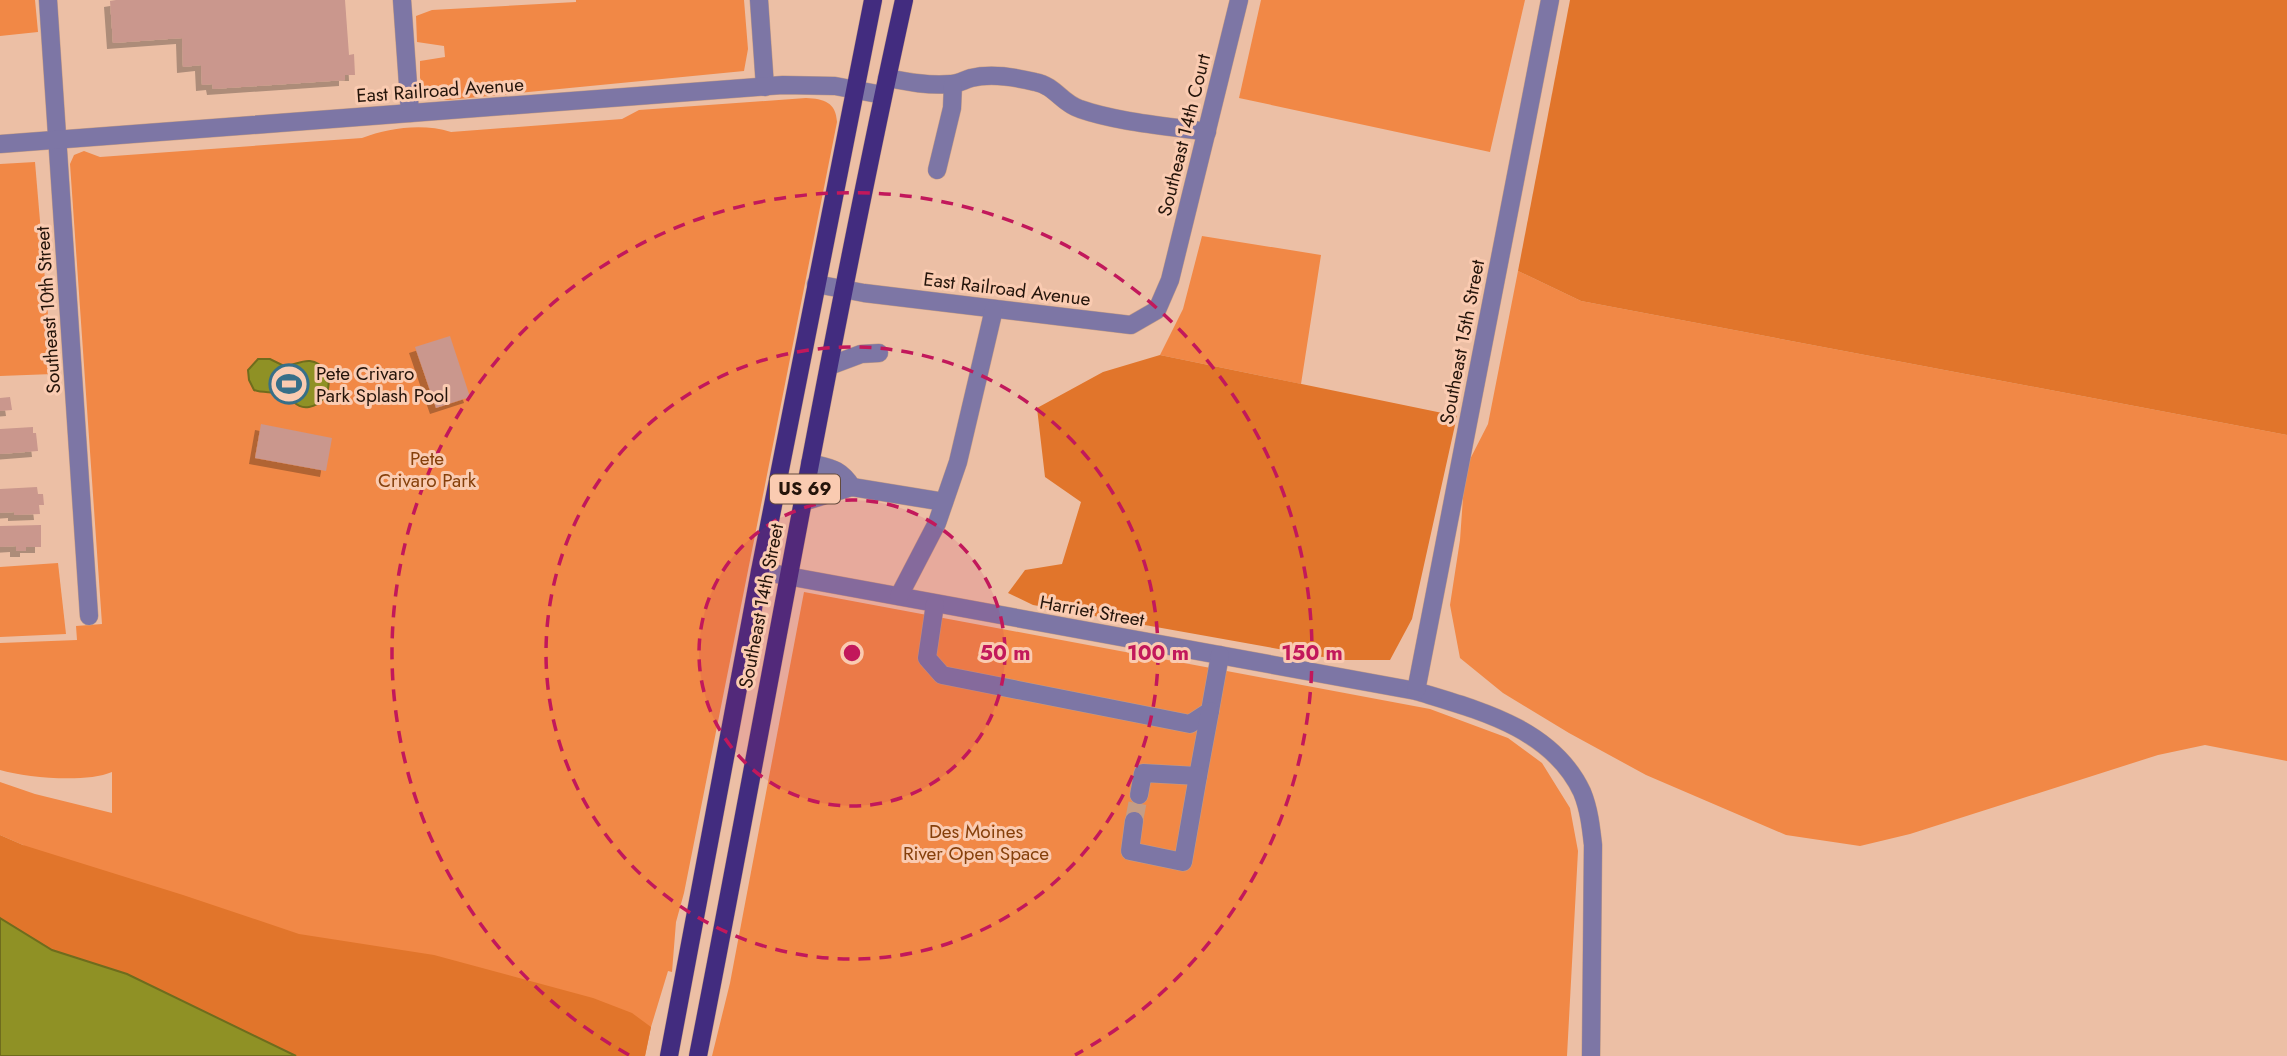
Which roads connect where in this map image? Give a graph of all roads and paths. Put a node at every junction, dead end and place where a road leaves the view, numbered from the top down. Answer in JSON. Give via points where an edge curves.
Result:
{"nodes":[{"id":1,"x":48,"y":0,"type":"edge"},
{"id":2,"x":402,"y":0,"type":"edge"},
{"id":3,"x":759,"y":0,"type":"edge"},
{"id":4,"x":873,"y":0,"type":"edge"},
{"id":5,"x":904,"y":0,"type":"edge"},
{"id":6,"x":1240,"y":0,"type":"edge"},
{"id":7,"x":1550,"y":0,"type":"edge"},
{"id":8,"x":953,"y":84,"type":"junction"},
{"id":9,"x":885,"y":86,"type":"junction"},
{"id":10,"x":765,"y":87,"type":"junction"},
{"id":11,"x":856,"y":89,"type":"junction"},
{"id":12,"x":410,"y":113,"type":"junction"},
{"id":13,"x":1207,"y":132,"type":"junction"},
{"id":14,"x":57,"y":140,"type":"junction"},
{"id":15,"x":0,"y":144,"type":"edge"},
{"id":16,"x":937,"y":170,"type":"dead end"},
{"id":17,"x":1170,"y":280,"type":"joint"},
{"id":18,"x":816,"y":284,"type":"junction"},
{"id":19,"x":844,"y":290,"type":"junction"},
{"id":20,"x":994,"y":309,"type":"junction"},
{"id":21,"x":879,"y":352,"type":"dead end"},
{"id":22,"x":829,"y":366,"type":"junction"},
{"id":23,"x":810,"y":463,"type":"junction"},
{"id":24,"x":852,"y":487,"type":"junction"},
{"id":25,"x":803,"y":502,"type":"junction"},
{"id":26,"x":944,"y":502,"type":"junction"},
{"id":27,"x":760,"y":571,"type":"junction"},
{"id":28,"x":788,"y":576,"type":"junction"},
{"id":29,"x":899,"y":596,"type":"junction"},
{"id":30,"x":935,"y":604,"type":"junction"},
{"id":31,"x":89,"y":616,"type":"dead end"},
{"id":32,"x":1220,"y":655,"type":"junction"},
{"id":33,"x":1416,"y":691,"type":"junction"},
{"id":34,"x":1210,"y":711,"type":"junction"},
{"id":35,"x":1198,"y":776,"type":"junction"},
{"id":36,"x":1139,"y":795,"type":"tunnel mouth"},
{"id":37,"x":1134,"y":821,"type":"tunnel mouth"},
{"id":38,"x":669,"y":1056,"type":"edge"},
{"id":39,"x":698,"y":1056,"type":"edge"},
{"id":40,"x":1591,"y":1056,"type":"edge"}],
"edges":[{"from":1,"to":14,"type":"street","name":"Southeast 10th Street"},
{"from":2,"to":12,"type":"street"},
{"from":3,"to":10,"type":"street"},
{"from":4,"to":11,"type":"main road","name":"Southeast 14th Street","number":"US 69"},
{"from":5,"to":9,"type":"main road","name":"Southeast 14th Street","number":"US 69"},
{"from":6,"to":13,"type":"street","name":"Southeast 14th Court"},
{"from":7,"to":33,"type":"street","name":"Southeast 15th Street"},
{"from":8,"to":9,"type":"street","name":"East Railroad Avenue"},
{"from":8,"to":13,"type":"street","name":"East Railroad Avenue","via":[[990,75],[1038,82],[1057,91],[1064,102],[1096,114]]},
{"from":8,"to":16,"type":"street","via":[[951,116]]},
{"from":9,"to":11,"type":"street","name":"East Railroad Avenue"},
{"from":9,"to":19,"type":"main road","name":"Southeast 14th Street","number":"US 69"},
{"from":10,"to":11,"type":"street","name":"East Railroad Avenue","via":[[811,84]]},
{"from":10,"to":12,"type":"street","name":"East Railroad Avenue"},
{"from":11,"to":18,"type":"main road","name":"Southeast 14th Street","number":"US 69"},
{"from":12,"to":14,"type":"street","name":"East Railroad Avenue"},
{"from":13,"to":17,"type":"street","name":"Southeast 14th Court"},
{"from":14,"to":15,"type":"street","name":"East Railroad Avenue"},
{"from":14,"to":31,"type":"street","name":"Southeast 10th Street"},
{"from":17,"to":20,"type":"street","name":"East Railroad Avenue","via":[[1157,310],[1131,325]]},
{"from":18,"to":19,"type":"street","name":"East Railroad Avenue"},
{"from":18,"to":27,"type":"main road","name":"Southeast 14th Street","number":"US 69"},
{"from":19,"to":20,"type":"street","name":"East Railroad Avenue"},
{"from":19,"to":22,"type":"main road","name":"Southeast 14th Street","number":"US 69"},
{"from":20,"to":26,"type":"street","via":[[958,462]]},
{"from":21,"to":22,"type":"street"},
{"from":22,"to":23,"type":"main road","name":"Southeast 14th Street","number":"US 69"},
{"from":23,"to":24,"type":"street","via":[[833,468]]},
{"from":23,"to":25,"type":"main road","name":"Southeast 14th Street","number":"US 69"},
{"from":24,"to":25,"type":"street"},
{"from":24,"to":26,"type":"street"},
{"from":25,"to":28,"type":"main road","name":"Southeast 14th Street","number":"US 69"},
{"from":26,"to":29,"type":"street"},
{"from":27,"to":28,"type":"street","name":"Harriet Street"},
{"from":27,"to":38,"type":"main road","name":"Southeast 14th Street","number":"US 69"},
{"from":28,"to":29,"type":"street","name":"Harriet Street"},
{"from":28,"to":39,"type":"main road","name":"Southeast 14th Street","number":"US 69"},
{"from":29,"to":30,"type":"street","name":"Harriet Street"},
{"from":30,"to":32,"type":"street","name":"Harriet Street"},
{"from":30,"to":34,"type":"street","via":[[927,658],[942,675],[1191,724]]},
{"from":32,"to":33,"type":"street","name":"Harriet Street"},
{"from":32,"to":34,"type":"street"},
{"from":33,"to":40,"type":"street","name":"Harriet Street","via":[[1526,732],[1558,757],[1581,792],[1593,845]]},
{"from":34,"to":35,"type":"street"},
{"from":35,"to":36,"type":"street","via":[[1143,773]]},
{"from":35,"to":37,"type":"street","via":[[1183,862],[1129,851]]}]}
